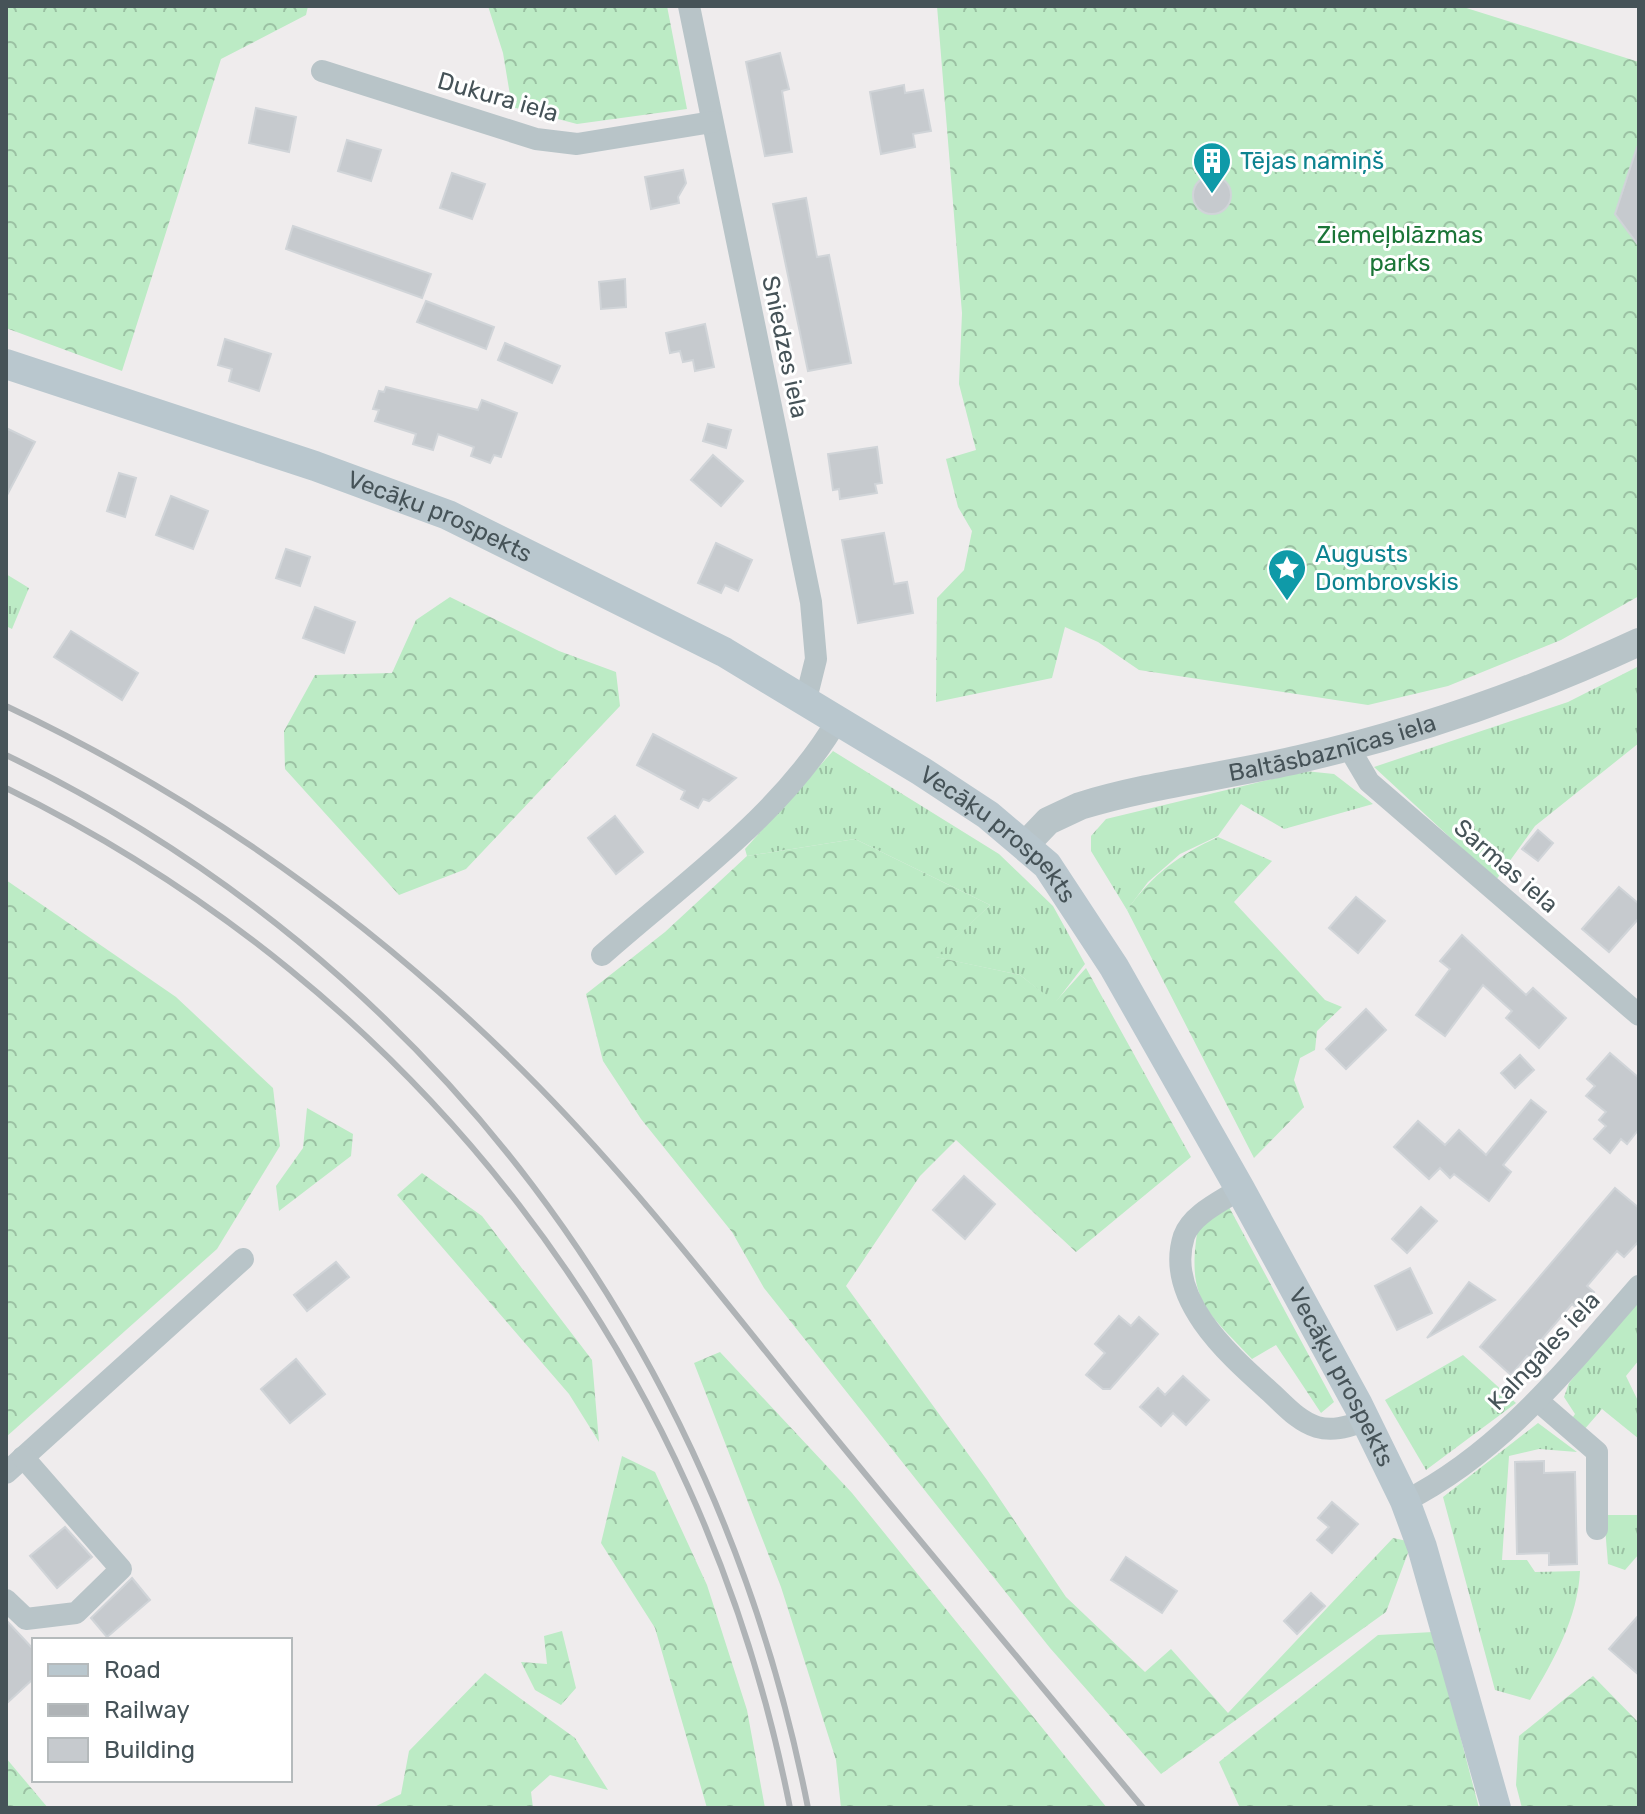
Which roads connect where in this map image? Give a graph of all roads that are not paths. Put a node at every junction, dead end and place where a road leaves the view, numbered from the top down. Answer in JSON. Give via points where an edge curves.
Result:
{"nodes":[{"id":1,"x":689,"y":6,"type":"edge"},
{"id":2,"x":322,"y":71,"type":"dead end"},
{"id":3,"x":712,"y":122,"type":"junction"},
{"id":4,"x":6,"y":364,"type":"edge"},
{"id":5,"x":1639,"y":642,"type":"edge"},
{"id":6,"x":806,"y":699,"type":"junction"},
{"id":7,"x":838,"y":719,"type":"junction"},
{"id":8,"x":1349,"y":748,"type":"junction"},
{"id":9,"x":1026,"y":844,"type":"junction"},
{"id":10,"x":602,"y":955,"type":"dead end"},
{"id":11,"x":1639,"y":1015,"type":"edge"},
{"id":12,"x":1240,"y":1189,"type":"junction"},
{"id":13,"x":243,"y":1259,"type":"dead end"},
{"id":14,"x":1639,"y":1286,"type":"edge"},
{"id":15,"x":1538,"y":1401,"type":"junction"},
{"id":16,"x":1365,"y":1421,"type":"junction"},
{"id":17,"x":23,"y":1457,"type":"junction"},
{"id":18,"x":6,"y":1473,"type":"edge"},
{"id":19,"x":1405,"y":1501,"type":"junction"},
{"id":20,"x":1597,"y":1529,"type":"dead end"},
{"id":21,"x":6,"y":1600,"type":"edge"},
{"id":22,"x":1496,"y":1808,"type":"edge"}],
"edges":[{"from":1,"to":3,"type":"street","name":"Sniedzes iela"},
{"from":2,"to":3,"type":"street","name":"Dukura iela","via":[[577,144]]},
{"from":3,"to":6,"type":"street","name":"Sniedzes iela","via":[[811,602],[816,659]]},
{"from":4,"to":6,"type":"main road","name":"Vecāķu prospekts","via":[[300,460],[448,515],[701,639]]},
{"from":5,"to":8,"type":"street","name":"Baltāsbaznīcas iela","via":[[1522,693]]},
{"from":6,"to":7,"type":"main road","name":"Vecāķu prospekts"},
{"from":7,"to":9,"type":"main road","name":"Vecāķu prospekts"},
{"from":7,"to":10,"type":"street","via":[[782,796]]},
{"from":8,"to":9,"type":"street","name":"Baltāsbaznīcas iela","via":[[1097,801],[1048,821]]},
{"from":8,"to":11,"type":"street","name":"Sarmas iela","via":[[1369,782]]},
{"from":9,"to":12,"type":"main road","name":"Vecāķu prospekts","via":[[1047,865],[1114,967]]},
{"from":12,"to":16,"type":"main road","name":"Vecāķu prospekts"},
{"from":12,"to":16,"type":"street","via":[[1201,1214],[1185,1235],[1184,1274],[1198,1313],[1219,1345],[1296,1416],[1317,1427],[1340,1429]]},
{"from":13,"to":17,"type":"street"},
{"from":14,"to":15,"type":"street","name":"Kalngales iela"},
{"from":15,"to":19,"type":"street","name":"Kalngales iela","via":[[1433,1486]]},
{"from":15,"to":20,"type":"street","via":[[1597,1452]]},
{"from":16,"to":19,"type":"main road","name":"Vecāķu prospekts"},
{"from":17,"to":18,"type":"street"},
{"from":17,"to":21,"type":"street","via":[[121,1569],[76,1613],[26,1619]]},
{"from":19,"to":22,"type":"main road","name":"Vecāķu prospekts"}]}
